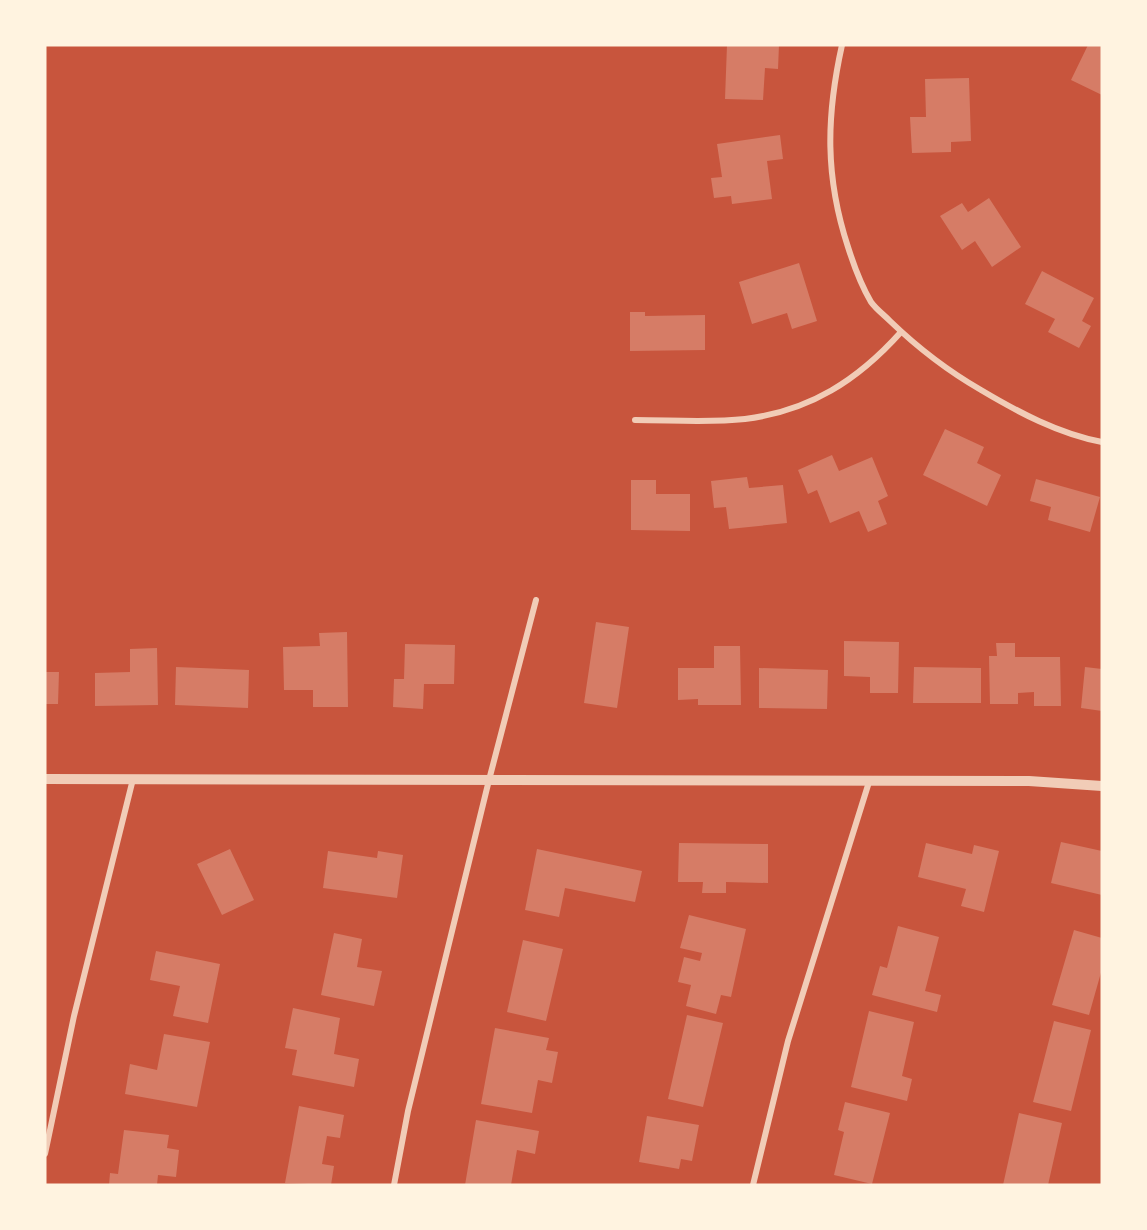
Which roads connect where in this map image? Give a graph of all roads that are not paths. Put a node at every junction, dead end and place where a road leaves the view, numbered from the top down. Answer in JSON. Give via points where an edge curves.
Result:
{"nodes":[{"id":1,"x":842,"y":45,"type":"edge"},
{"id":2,"x":901,"y":332,"type":"junction"},
{"id":3,"x":635,"y":420,"type":"dead end"},
{"id":4,"x":1102,"y":442,"type":"edge"},
{"id":5,"x":536,"y":600,"type":"dead end"},
{"id":6,"x":45,"y":778,"type":"edge"},
{"id":7,"x":133,"y":779,"type":"junction"},
{"id":8,"x":489,"y":780,"type":"junction"},
{"id":9,"x":869,"y":782,"type":"junction"},
{"id":10,"x":1102,"y":786,"type":"edge"},
{"id":11,"x":45,"y":1154,"type":"edge"},
{"id":12,"x":394,"y":1185,"type":"edge"},
{"id":13,"x":753,"y":1185,"type":"edge"}],
"edges":[{"from":1,"to":2,"type":"street","via":[[833,85],[830,128],[832,178],[840,224],[872,303]]},
{"from":2,"to":3,"type":"street","via":[[851,380],[785,411],[732,420]]},
{"from":2,"to":4,"type":"street","via":[[957,376],[1002,403],[1044,423]]},
{"from":5,"to":8,"type":"street"},
{"from":6,"to":7,"type":"street"},
{"from":7,"to":8,"type":"street"},
{"from":7,"to":11,"type":"street","via":[[74,1016]]},
{"from":8,"to":9,"type":"street"},
{"from":8,"to":12,"type":"street","via":[[408,1111]]},
{"from":9,"to":10,"type":"street","via":[[1029,781]]},
{"from":9,"to":13,"type":"street","via":[[788,1041]]}]}
